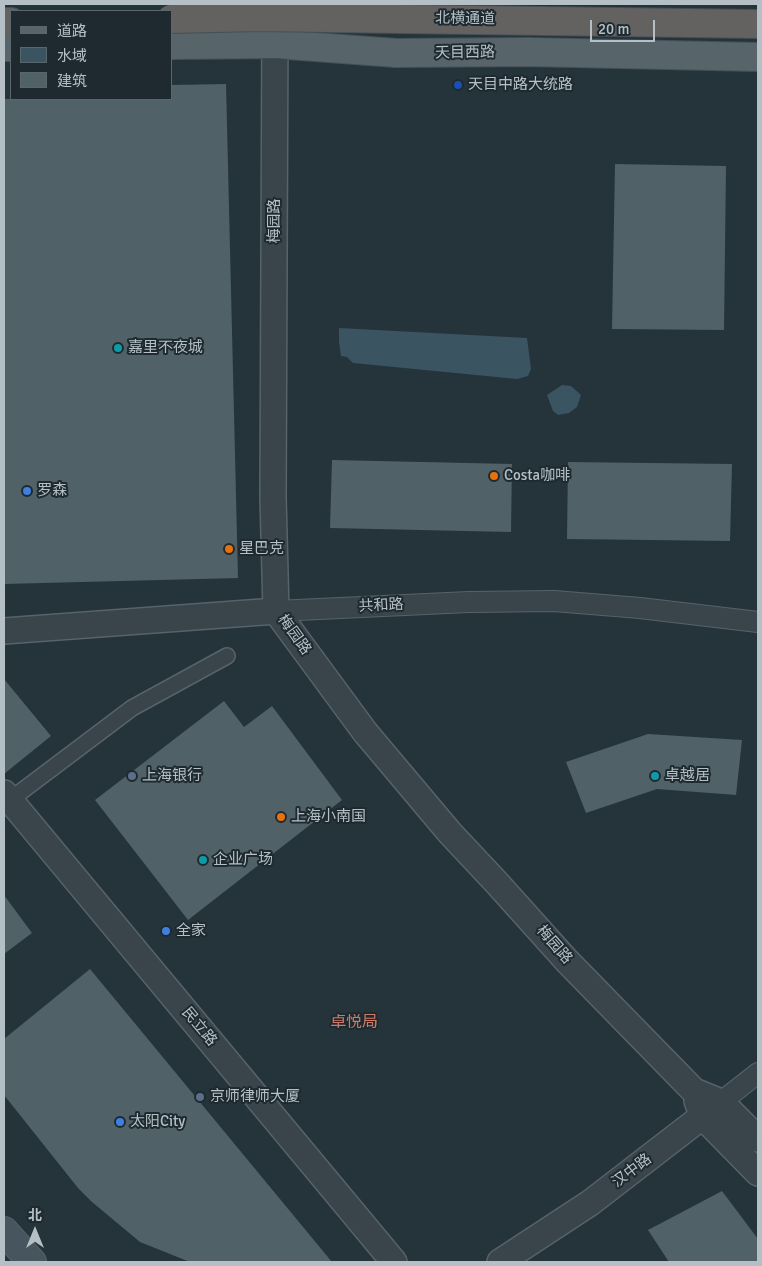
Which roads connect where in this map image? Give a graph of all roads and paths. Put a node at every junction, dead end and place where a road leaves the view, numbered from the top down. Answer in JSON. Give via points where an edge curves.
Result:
{"nodes":[{"id":1,"x":274,"y":4,"type":"edge"},
{"id":2,"x":172,"y":19,"type":"edge"},
{"id":3,"x":724,"y":23,"type":"junction"},
{"id":4,"x":758,"y":24,"type":"edge"},
{"id":5,"x":758,"y":29,"type":"edge"},
{"id":6,"x":275,"y":44,"type":"junction"},
{"id":7,"x":172,"y":45,"type":"edge"},
{"id":8,"x":758,"y":57,"type":"edge"},
{"id":9,"x":276,"y":611,"type":"junction"},
{"id":10,"x":758,"y":622,"type":"edge"},
{"id":11,"x":4,"y":631,"type":"edge"},
{"id":12,"x":227,"y":656,"type":"dead end"},
{"id":13,"x":7,"y":797,"type":"edge"},
{"id":14,"x":758,"y":1073,"type":"edge"},
{"id":15,"x":712,"y":1109,"type":"junction"},
{"id":16,"x":758,"y":1139,"type":"edge"},
{"id":17,"x":758,"y":1174,"type":"edge"},
{"id":18,"x":4,"y":1231,"type":"edge"},
{"id":19,"x":32,"y":1262,"type":"edge"},
{"id":20,"x":394,"y":1262,"type":"edge"},
{"id":21,"x":500,"y":1262,"type":"edge"}],
"edges":[{"from":1,"to":6,"type":"street","name":"梅园路"},
{"from":2,"to":3,"type":"highway","name":"北横通道","bridge":true,"via":[[269,17]]},
{"from":3,"to":4,"type":"highway","name":"北横通道","bridge":true},
{"from":3,"to":5,"type":"highway","bridge":true},
{"from":6,"to":7,"type":"main road","name":"天目西路"},
{"from":6,"to":8,"type":"main road","name":"天目西路","via":[[396,53]]},
{"from":6,"to":9,"type":"street","name":"梅园路","via":[[273,497]]},
{"from":9,"to":10,"type":"street","name":"共和路","via":[[554,601]]},
{"from":9,"to":11,"type":"street","name":"共和路"},
{"from":9,"to":15,"type":"street","name":"梅园路","via":[[365,732],[450,833],[567,961]]},
{"from":12,"to":13,"type":"street","via":[[132,708]]},
{"from":13,"to":20,"type":"street","name":"民立路"},
{"from":14,"to":15,"type":"street","name":"汉中路"},
{"from":15,"to":16,"type":"street","name":"梅园路"},
{"from":15,"to":17,"type":"street","name":"梅园路"},
{"from":15,"to":21,"type":"street","name":"汉中路","via":[[590,1203]]},
{"from":18,"to":19,"type":"main road"}]}
